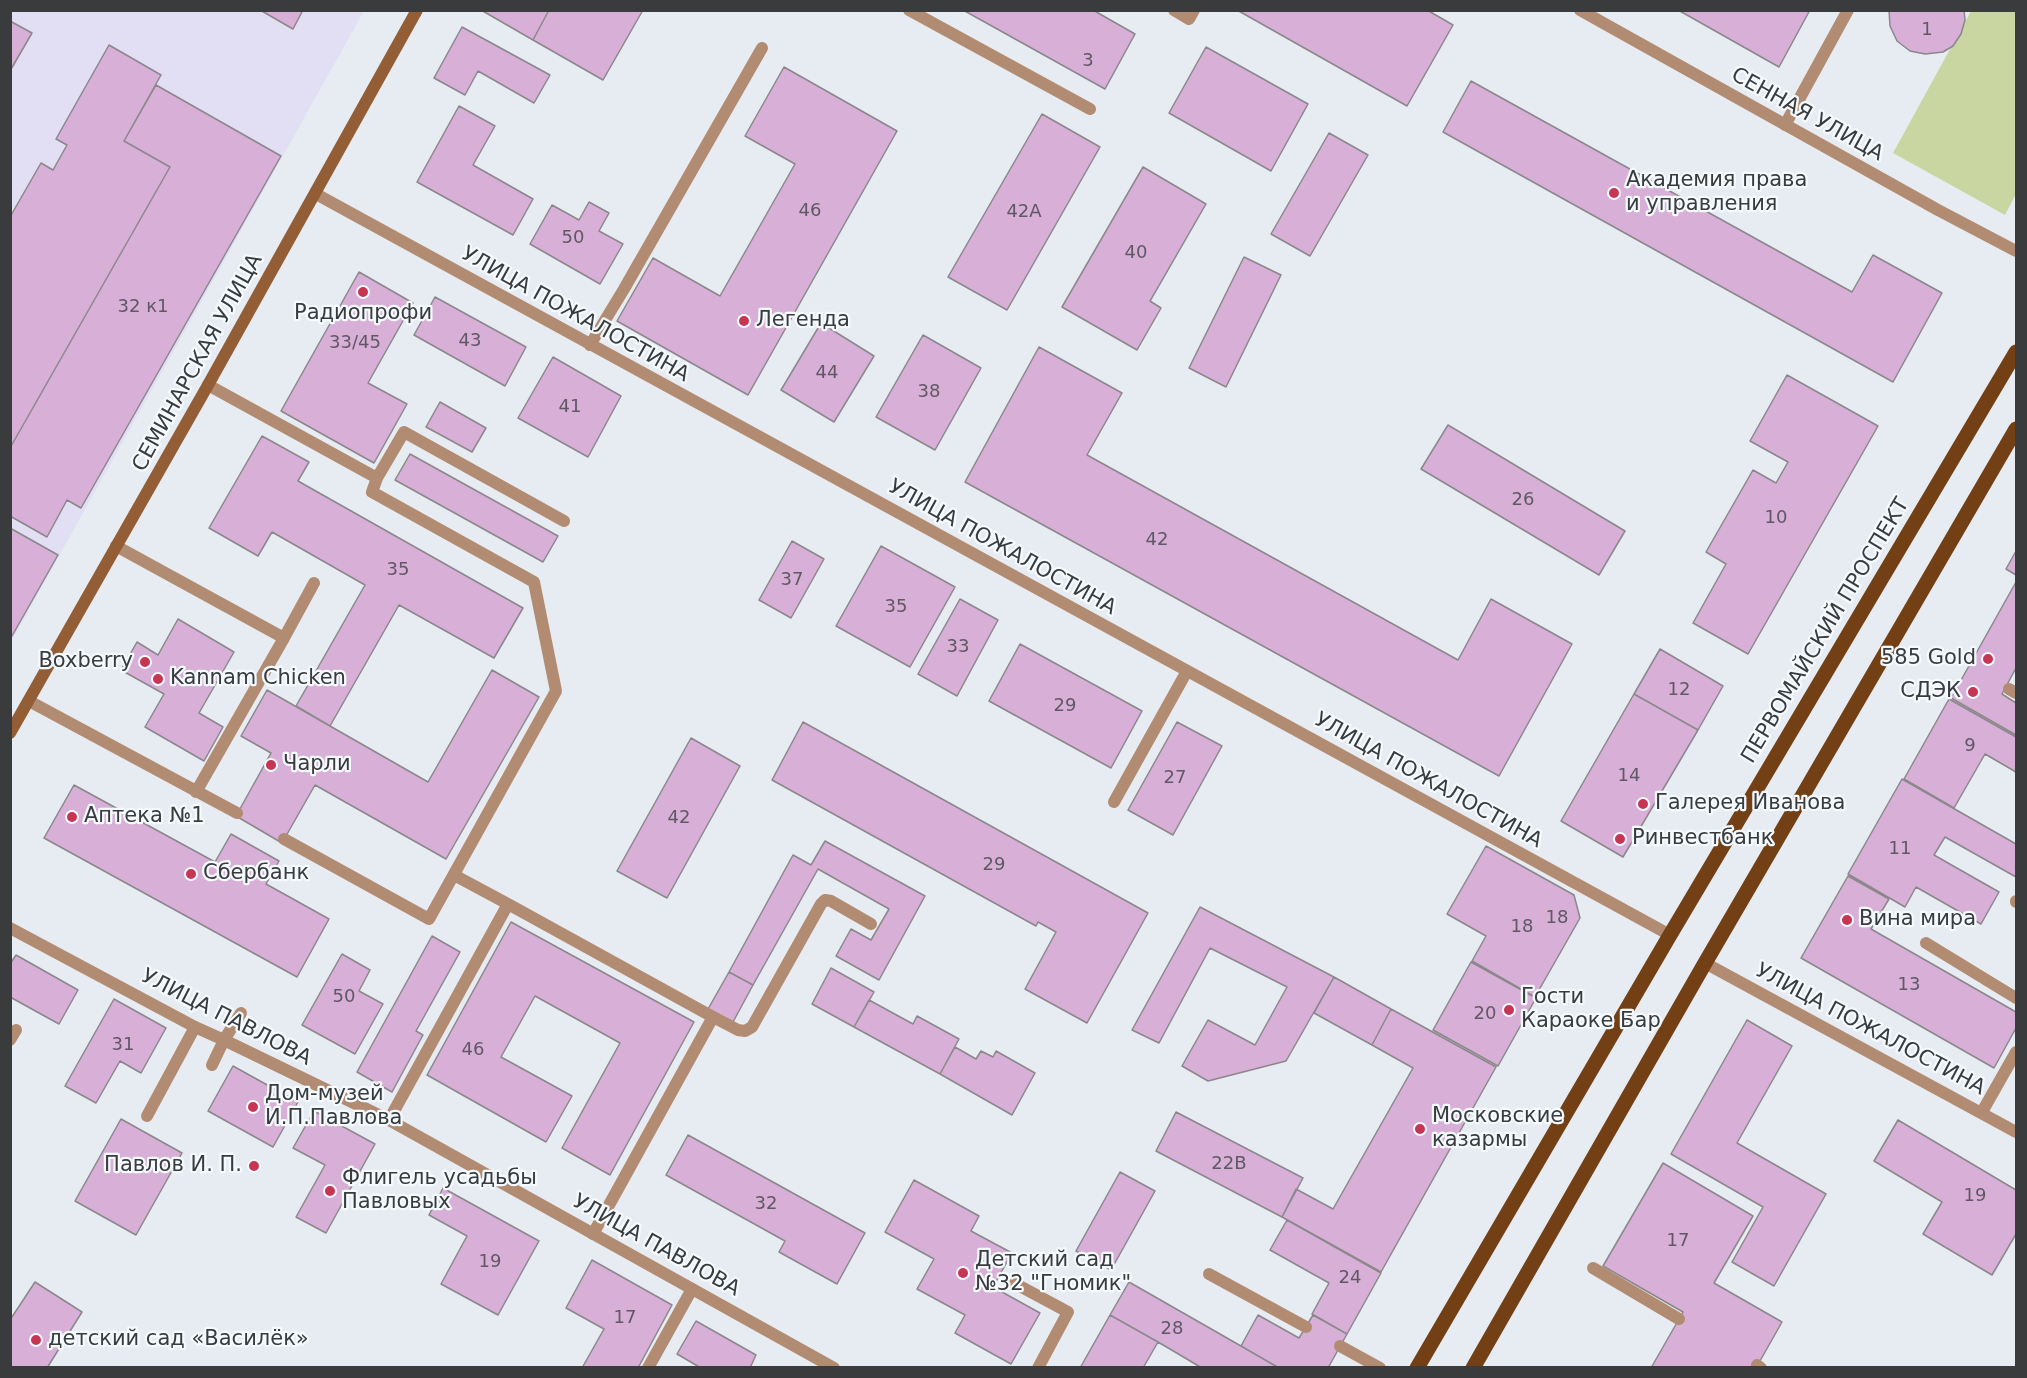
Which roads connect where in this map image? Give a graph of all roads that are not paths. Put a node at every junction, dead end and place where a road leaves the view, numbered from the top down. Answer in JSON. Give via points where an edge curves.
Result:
{"nodes":[{"id":1,"x":417,"y":10,"type":"edge"},
{"id":2,"x":909,"y":10,"type":"edge"},
{"id":3,"x":1174,"y":10,"type":"edge"},
{"id":4,"x":1194,"y":10,"type":"edge"},
{"id":5,"x":1580,"y":10,"type":"edge"},
{"id":6,"x":1848,"y":10,"type":"edge"},
{"id":7,"x":762,"y":48,"type":"dead end"},
{"id":8,"x":1090,"y":109,"type":"dead end"},
{"id":9,"x":1785,"y":125,"type":"junction"},
{"id":10,"x":315,"y":194,"type":"junction"},
{"id":11,"x":2016,"y":251,"type":"edge"},
{"id":12,"x":590,"y":345,"type":"junction"},
{"id":13,"x":2016,"y":352,"type":"edge"},
{"id":14,"x":208,"y":385,"type":"junction"},
{"id":15,"x":2016,"y":429,"type":"edge"},
{"id":16,"x":377,"y":478,"type":"junction"},
{"id":17,"x":564,"y":521,"type":"dead end"},
{"id":18,"x":116,"y":546,"type":"junction"},
{"id":19,"x":314,"y":583,"type":"dead end"},
{"id":20,"x":284,"y":638,"type":"junction"},
{"id":21,"x":1187,"y":671,"type":"junction"},
{"id":22,"x":29,"y":701,"type":"junction"},
{"id":23,"x":10,"y":733,"type":"edge"},
{"id":24,"x":196,"y":792,"type":"junction"},
{"id":25,"x":1114,"y":802,"type":"dead end"},
{"id":26,"x":237,"y":813,"type":"dead end"},
{"id":27,"x":284,"y":839,"type":"dead end"},
{"id":28,"x":454,"y":875,"type":"junction"},
{"id":29,"x":508,"y":904,"type":"junction"},
{"id":30,"x":871,"y":924,"type":"dead end"},
{"id":31,"x":10,"y":928,"type":"edge"},
{"id":32,"x":1670,"y":935,"type":"junction"},
{"id":33,"x":1926,"y":943,"type":"dead end"},
{"id":34,"x":1705,"y":963,"type":"junction"},
{"id":35,"x":2016,"y":998,"type":"edge"},
{"id":36,"x":241,"y":1013,"type":"dead end"},
{"id":37,"x":713,"y":1017,"type":"junction"},
{"id":38,"x":195,"y":1028,"type":"junction"},
{"id":39,"x":224,"y":1040,"type":"junction"},
{"id":40,"x":2016,"y":1052,"type":"edge"},
{"id":41,"x":212,"y":1065,"type":"dead end"},
{"id":42,"x":1982,"y":1112,"type":"junction"},
{"id":43,"x":147,"y":1116,"type":"dead end"},
{"id":44,"x":389,"y":1120,"type":"junction"},
{"id":45,"x":2016,"y":1132,"type":"edge"},
{"id":46,"x":593,"y":1234,"type":"junction"},
{"id":47,"x":1593,"y":1268,"type":"dead end"},
{"id":48,"x":1209,"y":1274,"type":"dead end"},
{"id":49,"x":1014,"y":1283,"type":"dead end"},
{"id":50,"x":692,"y":1289,"type":"junction"},
{"id":51,"x":1679,"y":1319,"type":"dead end"},
{"id":52,"x":1306,"y":1327,"type":"dead end"},
{"id":53,"x":1340,"y":1346,"type":"dead end"},
{"id":54,"x":648,"y":1368,"type":"edge"},
{"id":55,"x":834,"y":1368,"type":"edge"},
{"id":56,"x":1038,"y":1368,"type":"edge"},
{"id":57,"x":1380,"y":1368,"type":"edge"},
{"id":58,"x":1417,"y":1368,"type":"edge"},
{"id":59,"x":1473,"y":1368,"type":"edge"}],
"edges":[{"from":1,"to":10,"type":"main road","name":"СЕМИНАРСКАЯ УЛИЦА"},
{"from":2,"to":8,"type":"street"},
{"from":3,"to":4,"type":"street","via":[[1189,19]]},
{"from":5,"to":9,"type":"street","name":"СЕННАЯ УЛИЦА"},
{"from":6,"to":9,"type":"street"},
{"from":7,"to":12,"type":"street"},
{"from":9,"to":11,"type":"street","name":"СЕННАЯ УЛИЦА"},
{"from":10,"to":12,"type":"street","name":"УЛИЦА ПОЖАЛОСТИНА"},
{"from":10,"to":14,"type":"main road","name":"СЕМИНАРСКАЯ УЛИЦА"},
{"from":12,"to":21,"type":"street","name":"УЛИЦА ПОЖАЛОСТИНА"},
{"from":13,"to":32,"type":"main road","name":"ПЕРВОМАЙСКИЙ ПРОСПЕКТ"},
{"from":14,"to":16,"type":"street"},
{"from":14,"to":18,"type":"main road","name":"СЕМИНАРСКАЯ УЛИЦА"},
{"from":15,"to":34,"type":"main road"},
{"from":16,"to":17,"type":"street","via":[[404,432]]},
{"from":16,"to":28,"type":"street","via":[[372,492],[534,582],[556,691]]},
{"from":18,"to":20,"type":"street"},
{"from":18,"to":22,"type":"main road","name":"СЕМИНАРСКАЯ УЛИЦА"},
{"from":19,"to":20,"type":"street"},
{"from":20,"to":24,"type":"street"},
{"from":21,"to":25,"type":"street"},
{"from":21,"to":32,"type":"street","name":"УЛИЦА ПОЖАЛОСТИНА"},
{"from":22,"to":23,"type":"main road","name":"СЕМИНАРСКАЯ УЛИЦА"},
{"from":22,"to":24,"type":"street"},
{"from":24,"to":26,"type":"street"},
{"from":27,"to":28,"type":"street","via":[[429,919]]},
{"from":28,"to":29,"type":"street"},
{"from":29,"to":37,"type":"street"},
{"from":29,"to":44,"type":"street"},
{"from":30,"to":37,"type":"street","via":[[825,900],[752,1027],[738,1030]]},
{"from":31,"to":38,"type":"street","name":"УЛИЦА ПАВЛОВА"},
{"from":32,"to":58,"type":"main road","name":"ПЕРВОМАЙСКИЙ ПРОСПЕКТ"},
{"from":33,"to":35,"type":"street"},
{"from":34,"to":42,"type":"street","name":"УЛИЦА ПОЖАЛОСТИНА"},
{"from":34,"to":59,"type":"main road"},
{"from":36,"to":39,"type":"street"},
{"from":37,"to":46,"type":"street"},
{"from":38,"to":39,"type":"street","name":"УЛИЦА ПАВЛОВА"},
{"from":38,"to":43,"type":"street"},
{"from":39,"to":41,"type":"street"},
{"from":39,"to":44,"type":"street","name":"УЛИЦА ПАВЛОВА"},
{"from":40,"to":42,"type":"street"},
{"from":42,"to":45,"type":"street","name":"УЛИЦА ПОЖАЛОСТИНА"},
{"from":44,"to":46,"type":"street","name":"УЛИЦА ПАВЛОВА"},
{"from":46,"to":50,"type":"street","name":"УЛИЦА ПАВЛОВА"},
{"from":47,"to":51,"type":"street"},
{"from":48,"to":52,"type":"street"},
{"from":49,"to":56,"type":"street","via":[[1068,1312]]},
{"from":50,"to":54,"type":"street"},
{"from":50,"to":55,"type":"street","name":"УЛИЦА ПАВЛОВА"},
{"from":53,"to":57,"type":"street"}]}
